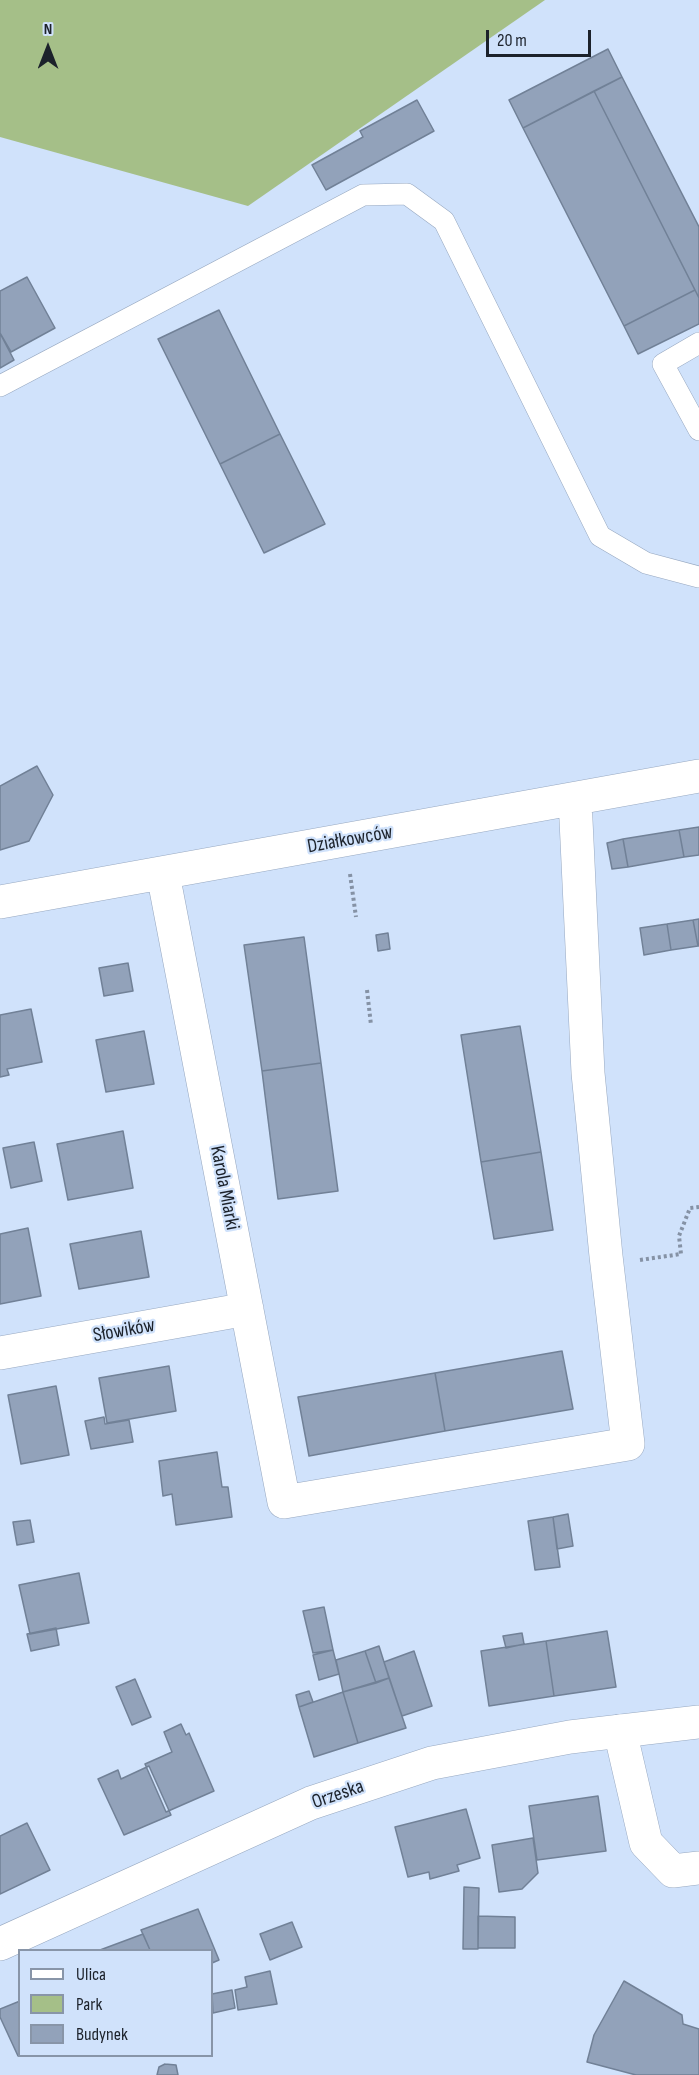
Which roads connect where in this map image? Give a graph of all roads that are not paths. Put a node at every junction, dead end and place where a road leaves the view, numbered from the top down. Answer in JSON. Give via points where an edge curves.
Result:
{"nodes":[{"id":1,"x":699,"y":343,"type":"edge"},
{"id":2,"x":0,"y":386,"type":"edge"},
{"id":3,"x":699,"y":430,"type":"edge"},
{"id":4,"x":699,"y":577,"type":"edge"},
{"id":5,"x":699,"y":776,"type":"edge"},
{"id":6,"x":575,"y":799,"type":"junction"},
{"id":7,"x":163,"y":874,"type":"junction"},
{"id":8,"x":0,"y":902,"type":"edge"},
{"id":9,"x":247,"y":1309,"type":"junction"},
{"id":10,"x":0,"y":1353,"type":"edge"},
{"id":11,"x":699,"y":1722,"type":"edge"},
{"id":12,"x":620,"y":1731,"type":"junction"},
{"id":13,"x":699,"y":1868,"type":"edge"},
{"id":14,"x":0,"y":1944,"type":"edge"}],
"edges":[{"from":1,"to":3,"type":"lane","via":[[663,364]]},
{"from":2,"to":4,"type":"lane","via":[[363,195],[407,194],[444,221],[600,536],[646,563]]},
{"from":5,"to":6,"type":"street","name":"Działkowców"},
{"from":6,"to":7,"type":"street","name":"Działkowców"},
{"from":6,"to":9,"type":"street","name":"Karola Miarki","via":[[588,1073],[628,1444],[284,1502]]},
{"from":7,"to":8,"type":"street","name":"Działkowców"},
{"from":7,"to":9,"type":"street","name":"Karola Miarki"},
{"from":9,"to":10,"type":"street","name":"Słowików"},
{"from":11,"to":12,"type":"street","name":"Orzeska"},
{"from":12,"to":13,"type":"street","via":[[646,1843],[673,1871]]},
{"from":12,"to":14,"type":"street","name":"Orzeska","via":[[432,1763],[311,1803]]}]}
